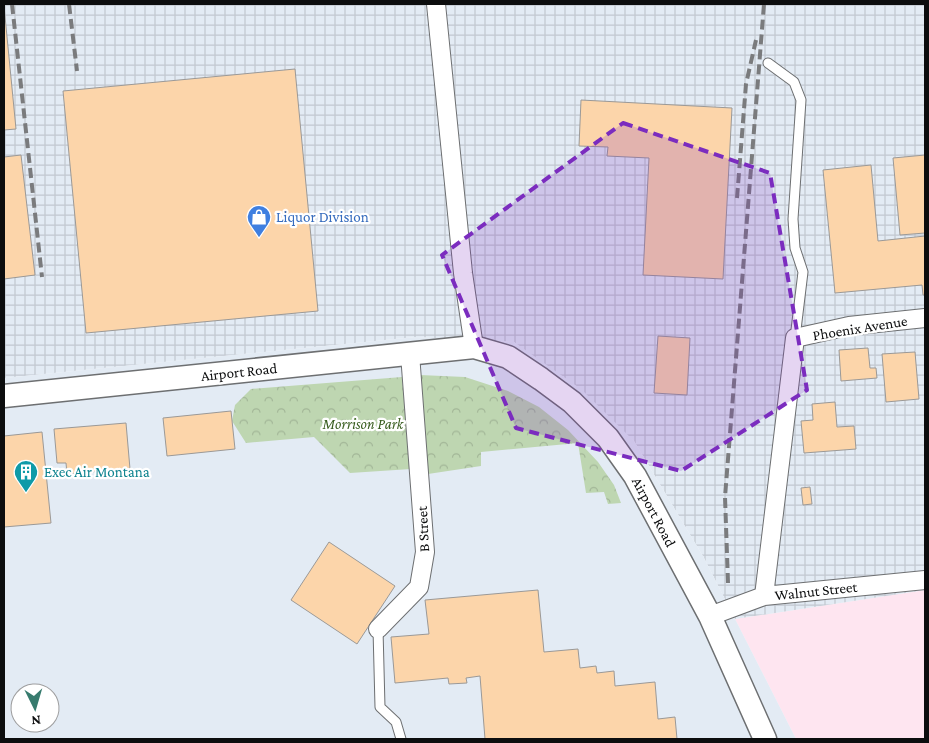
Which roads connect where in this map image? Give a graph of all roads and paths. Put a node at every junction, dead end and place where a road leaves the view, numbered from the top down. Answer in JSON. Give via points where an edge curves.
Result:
{"nodes":[{"id":1,"x":436,"y":4,"type":"edge"},
{"id":2,"x":768,"y":63,"type":"dead end"},
{"id":3,"x":925,"y":318,"type":"edge"},
{"id":4,"x":795,"y":338,"type":"junction"},
{"id":5,"x":474,"y":347,"type":"junction"},
{"id":6,"x":410,"y":354,"type":"junction"},
{"id":7,"x":4,"y":396,"type":"edge"},
{"id":8,"x":925,"y":580,"type":"edge"},
{"id":9,"x":764,"y":596,"type":"junction"},
{"id":10,"x":710,"y":616,"type":"junction"},
{"id":11,"x":378,"y":629,"type":"joint"},
{"id":12,"x":401,"y":739,"type":"edge"},
{"id":13,"x":765,"y":739,"type":"edge"}],
"edges":[{"from":1,"to":5,"type":"street","via":[[463,274]]},
{"from":2,"to":4,"type":"lane","via":[[794,82],[801,100],[793,219],[794,248],[803,272]]},
{"from":3,"to":4,"type":"street","name":"Phoenix Avenue","via":[[849,326]]},
{"from":4,"to":9,"type":"street"},
{"from":5,"to":6,"type":"street","name":"Airport Road"},
{"from":5,"to":10,"type":"street","name":"Airport Road","via":[[508,357],[572,402],[608,438],[635,476]]},
{"from":6,"to":7,"type":"street","name":"Airport Road"},
{"from":6,"to":11,"type":"street","name":"B Street","via":[[425,552],[419,587]]},
{"from":8,"to":9,"type":"street","name":"Walnut Street"},
{"from":9,"to":10,"type":"street","name":"Walnut Street"},
{"from":10,"to":13,"type":"street","name":"Airport Road"},
{"from":11,"to":12,"type":"lane","name":"B Street","via":[[380,707],[396,722]]}]}
